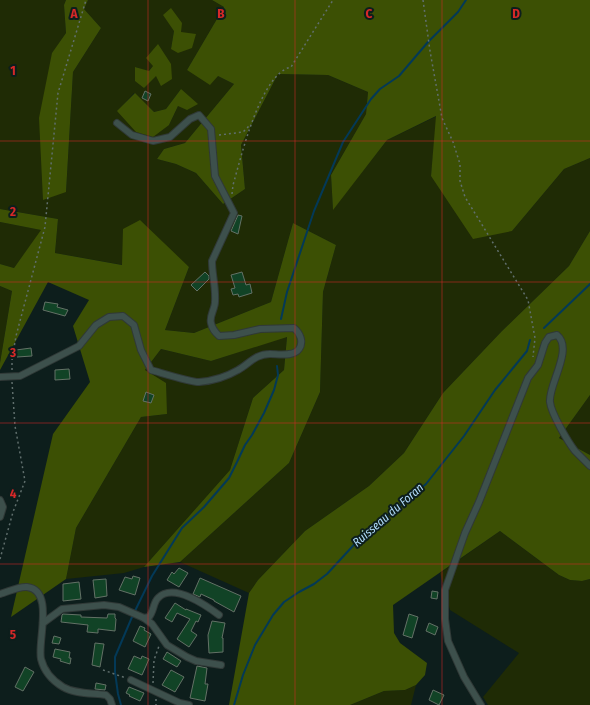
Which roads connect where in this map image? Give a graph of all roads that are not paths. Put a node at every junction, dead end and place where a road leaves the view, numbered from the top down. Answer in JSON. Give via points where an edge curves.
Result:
{"nodes":[{"id":1,"x":117,"y":123,"type":"dead end"},
{"id":2,"x":0,"y":377,"type":"edge"},
{"id":3,"x":590,"y":466,"type":"edge"},
{"id":4,"x":0,"y":500,"type":"edge"},
{"id":5,"x":0,"y":517,"type":"edge"},
{"id":6,"x":0,"y":594,"type":"edge"},
{"id":7,"x":219,"y":615,"type":"dead end"},
{"id":8,"x":141,"y":617,"type":"junction"},
{"id":9,"x":43,"y":623,"type":"junction"},
{"id":10,"x":221,"y":665,"type":"dead end"},
{"id":11,"x":128,"y":679,"type":"road end"},
{"id":12,"x":112,"y":705,"type":"edge"},
{"id":13,"x":189,"y":705,"type":"edge"},
{"id":14,"x":481,"y":705,"type":"edge"}],
"edges":[{"from":1,"to":2,"type":"street","via":[[132,135],[153,142],[170,137],[190,118],[199,115],[211,129],[215,176],[234,213],[212,261],[216,288],[210,321],[213,330],[219,336],[260,329],[294,328],[299,333],[302,344],[298,351],[292,354],[264,354],[222,378],[198,382],[151,370],[141,350],[134,325],[123,316],[109,317],[96,325],[79,346],[20,376]]},
{"from":3,"to":14,"type":"street","via":[[574,450],[552,411],[549,401],[561,363],[562,345],[557,335],[549,337],[544,343],[538,365],[528,378],[480,502],[465,533],[445,590],[448,642],[464,677]]},
{"from":4,"to":5,"type":"street"},
{"from":6,"to":9,"type":"street","via":[[22,587],[35,590],[40,595]]},
{"from":7,"to":8,"type":"street","via":[[205,604],[174,592],[158,597],[149,617]]},
{"from":8,"to":9,"type":"street","via":[[128,610],[104,605],[62,609]]},
{"from":8,"to":10,"type":"street","via":[[152,624],[167,645],[196,661]]},
{"from":9,"to":12,"type":"street","via":[[40,649],[48,675],[68,690],[106,695]]},
{"from":11,"to":13,"type":"street"}]}
